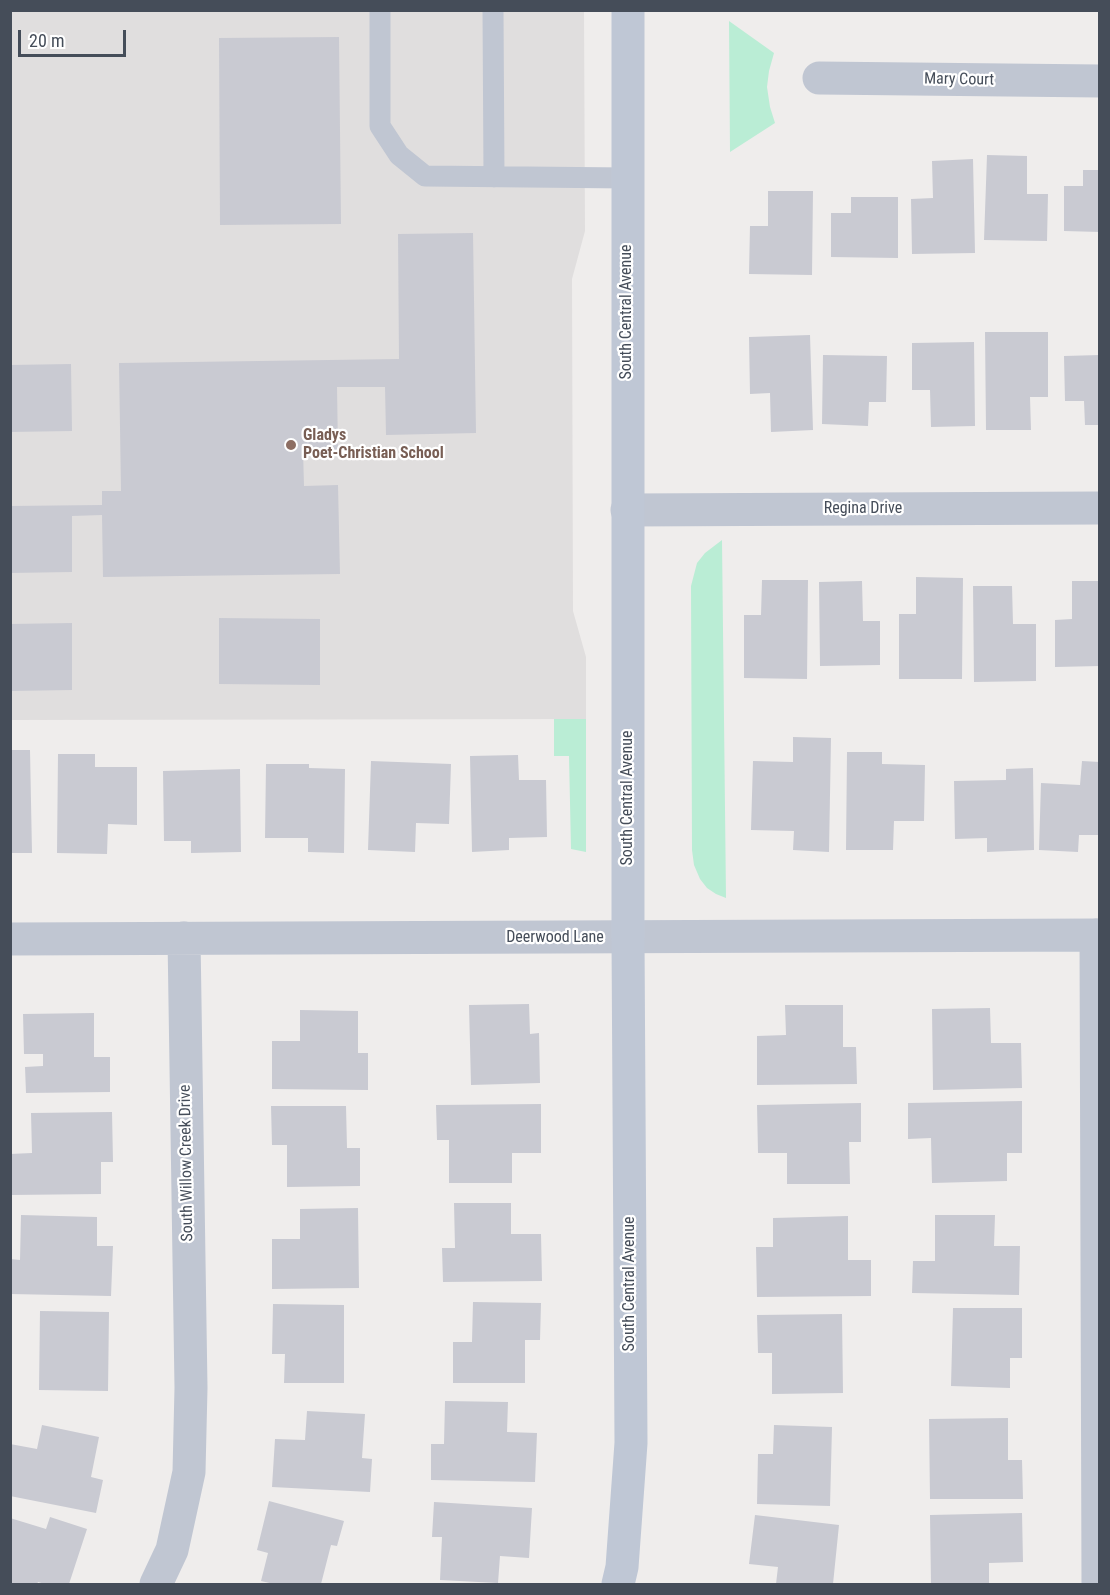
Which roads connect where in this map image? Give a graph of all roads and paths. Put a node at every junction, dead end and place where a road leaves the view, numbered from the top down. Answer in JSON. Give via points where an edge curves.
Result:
{"nodes":[{"id":1,"x":380,"y":10,"type":"edge"},
{"id":2,"x":493,"y":10,"type":"edge"},
{"id":3,"x":628,"y":10,"type":"edge"},
{"id":4,"x":819,"y":78,"type":"dead end"},
{"id":5,"x":1100,"y":81,"type":"edge"},
{"id":6,"x":494,"y":177,"type":"junction"},
{"id":7,"x":628,"y":178,"type":"junction"},
{"id":8,"x":1100,"y":508,"type":"edge"},
{"id":9,"x":627,"y":510,"type":"junction"},
{"id":10,"x":1098,"y":935,"type":"edge"},
{"id":11,"x":184,"y":938,"type":"junction"},
{"id":12,"x":628,"y":938,"type":"junction"},
{"id":13,"x":10,"y":939,"type":"edge"},
{"id":14,"x":156,"y":1584,"type":"edge"},
{"id":15,"x":618,"y":1584,"type":"edge"},
{"id":16,"x":1098,"y":1584,"type":"edge"}],
"edges":[{"from":1,"to":6,"type":"lane","via":[[380,126],[399,155],[425,176]]},
{"from":2,"to":6,"type":"lane"},
{"from":3,"to":7,"type":"street","name":"South Central Avenue"},
{"from":4,"to":5,"type":"street","name":"Mary Court"},
{"from":6,"to":7,"type":"lane"},
{"from":7,"to":9,"type":"street","name":"South Central Avenue"},
{"from":8,"to":9,"type":"street","name":"Regina Drive"},
{"from":9,"to":12,"type":"street","name":"South Central Avenue"},
{"from":10,"to":12,"type":"street","name":"Deerwood Lane"},
{"from":10,"to":16,"type":"street"},
{"from":11,"to":12,"type":"street","name":"Deerwood Lane"},
{"from":11,"to":13,"type":"street","name":"Deerwood Lane"},
{"from":11,"to":14,"type":"street","name":"South Willow Creek Drive","via":[[189,1472],[172,1550]]},
{"from":12,"to":15,"type":"street","name":"South Central Avenue","via":[[631,1443]]}]}
